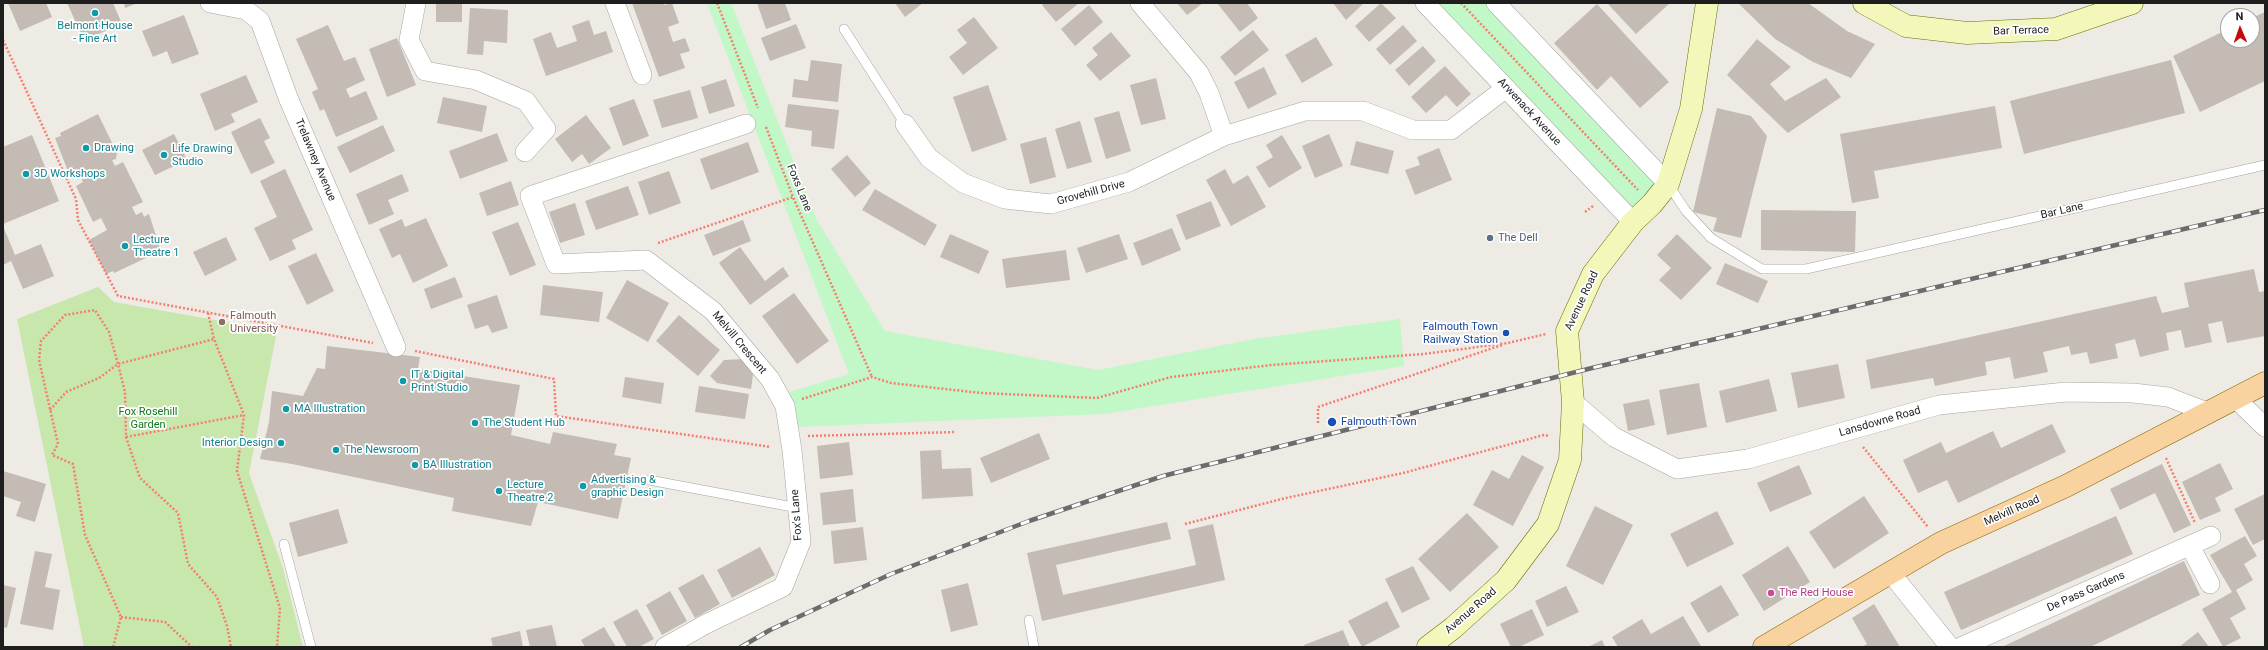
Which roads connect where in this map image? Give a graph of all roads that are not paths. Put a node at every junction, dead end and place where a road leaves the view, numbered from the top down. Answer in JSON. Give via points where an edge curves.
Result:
{"nodes":[{"id":1,"x":210,"y":3,"type":"edge"},
{"id":2,"x":416,"y":3,"type":"edge"},
{"id":3,"x":615,"y":3,"type":"edge"},
{"id":4,"x":1140,"y":3,"type":"edge"},
{"id":5,"x":1425,"y":3,"type":"edge"},
{"id":6,"x":1496,"y":3,"type":"edge"},
{"id":7,"x":1707,"y":3,"type":"edge"},
{"id":8,"x":1864,"y":3,"type":"edge"},
{"id":9,"x":2132,"y":3,"type":"edge"},
{"id":10,"x":844,"y":29,"type":"dead end"},
{"id":11,"x":642,"y":75,"type":"dead end"},
{"id":12,"x":1506,"y":88,"type":"junction"},
{"id":13,"x":746,"y":124,"type":"dead end"},
{"id":14,"x":905,"y":124,"type":"joint"},
{"id":15,"x":1224,"y":136,"type":"junction"},
{"id":16,"x":525,"y":152,"type":"dead end"},
{"id":17,"x":2265,"y":165,"type":"edge"},
{"id":18,"x":1668,"y":184,"type":"junction"},
{"id":19,"x":1633,"y":222,"type":"junction"},
{"id":20,"x":396,"y":347,"type":"road end"},
{"id":21,"x":2265,"y":383,"type":"edge"},
{"id":22,"x":2236,"y":399,"type":"junction"},
{"id":23,"x":1573,"y":402,"type":"junction"},
{"id":24,"x":785,"y":406,"type":"joint"},
{"id":25,"x":2207,"y":412,"type":"junction"},
{"id":26,"x":2265,"y":427,"type":"edge"},
{"id":27,"x":649,"y":480,"type":"dead end"},
{"id":28,"x":798,"y":508,"type":"junction"},
{"id":29,"x":284,"y":544,"type":"dead end"},
{"id":30,"x":1890,"y":572,"type":"junction"},
{"id":31,"x":2210,"y":584,"type":"dead end"},
{"id":32,"x":1029,"y":620,"type":"dead end"},
{"id":33,"x":311,"y":647,"type":"edge"},
{"id":34,"x":665,"y":647,"type":"edge"},
{"id":35,"x":1034,"y":647,"type":"edge"},
{"id":36,"x":1428,"y":647,"type":"edge"},
{"id":37,"x":1764,"y":647,"type":"edge"},
{"id":38,"x":1950,"y":647,"type":"edge"},
{"id":39,"x":1961,"y":647,"type":"edge"}],
"edges":[{"from":1,"to":20,"type":"street","name":"Trelawney Avenue","via":[[246,10],[260,21],[289,100]]},
{"from":2,"to":16,"type":"street","via":[[409,40],[425,72],[476,80],[526,101],[546,129]]},
{"from":3,"to":11,"type":"street"},
{"from":4,"to":15,"type":"street","via":[[1199,73]]},
{"from":5,"to":12,"type":"street","name":"Arwenack Avenue"},
{"from":6,"to":18,"type":"street"},
{"from":7,"to":18,"type":"street","name":"Avenue Road","via":[[1691,109]]},
{"from":8,"to":9,"type":"street","name":"Bar Terrace","via":[[1906,26],[1967,33],[2056,29]]},
{"from":10,"to":14,"type":"lane"},
{"from":12,"to":15,"type":"street","name":"Grovehill Drive","via":[[1450,130],[1413,130],[1363,111],[1305,111]]},
{"from":12,"to":19,"type":"street","name":"Arwenack Avenue"},
{"from":13,"to":24,"type":"street","name":"Melvill Crescent","via":[[530,196],[556,264],[646,260],[713,311],[770,379]]},
{"from":14,"to":15,"type":"street","name":"Grovehill Drive","via":[[929,158],[963,183],[1005,199],[1051,204],[1130,182]]},
{"from":17,"to":18,"type":"lane","name":"Bar Lane","via":[[1806,269],[1762,269],[1711,238],[1686,211]]},
{"from":18,"to":19,"type":"street","name":"Avenue Road"},
{"from":19,"to":23,"type":"street","name":"Avenue Road","via":[[1593,274],[1566,331]]},
{"from":21,"to":22,"type":"main road","name":"Melvill Road"},
{"from":22,"to":25,"type":"main road","name":"Melvill Road"},
{"from":22,"to":26,"type":"street"},
{"from":23,"to":25,"type":"street","name":"Lansdowne Road","via":[[1614,437],[1677,469],[1748,459],[1939,405],[2066,392],[2132,393],[2168,397]]},
{"from":23,"to":36,"type":"street","name":"Avenue Road","via":[[1570,460],[1548,524],[1506,580]]},
{"from":24,"to":28,"type":"street","name":"Fox's Lane"},
{"from":25,"to":30,"type":"main road","name":"Melvill Road","via":[[2066,486],[1941,543]]},
{"from":27,"to":28,"type":"lane"},
{"from":28,"to":34,"type":"street","name":"Fox's Lane","via":[[801,542],[783,587]]},
{"from":29,"to":33,"type":"lane"},
{"from":30,"to":37,"type":"main road","name":"Melvill Road"},
{"from":30,"to":38,"type":"street"},
{"from":31,"to":39,"type":"street","name":"De Pass Gardens","via":[[2201,540]]},
{"from":32,"to":35,"type":"lane"}]}
